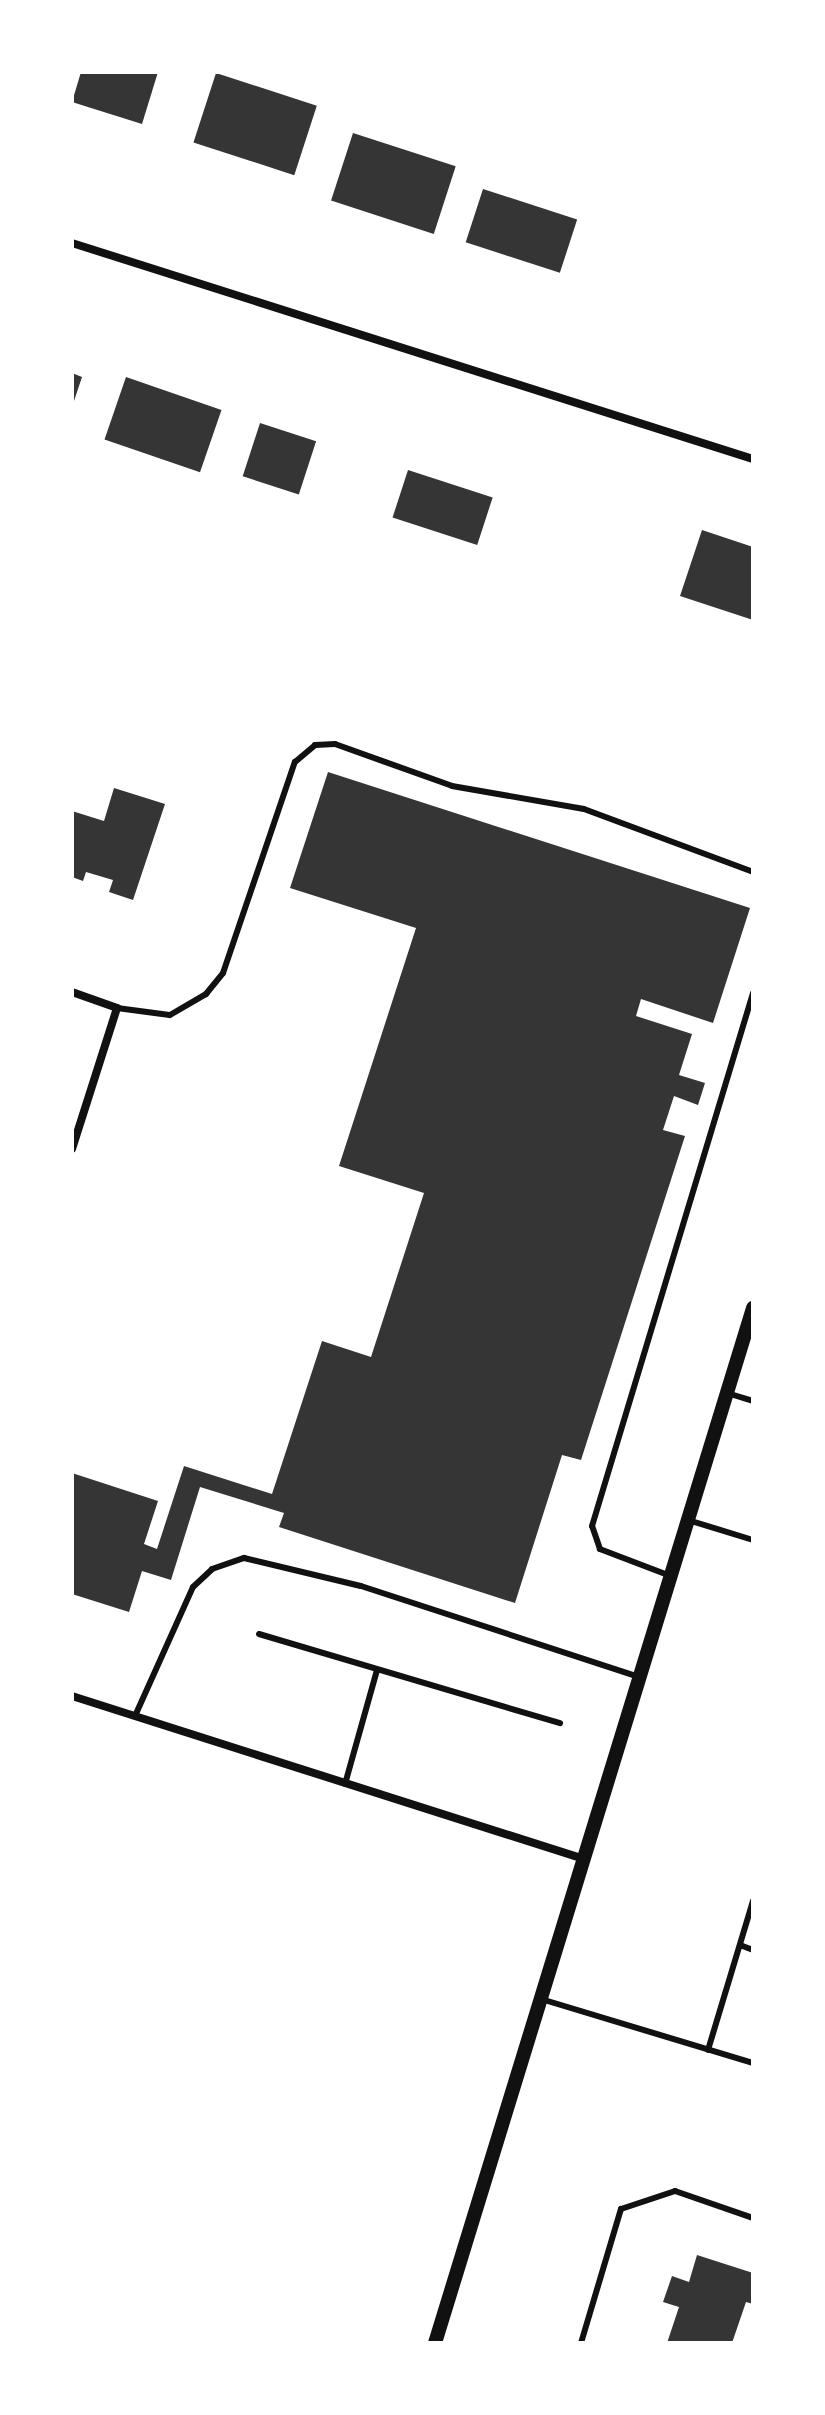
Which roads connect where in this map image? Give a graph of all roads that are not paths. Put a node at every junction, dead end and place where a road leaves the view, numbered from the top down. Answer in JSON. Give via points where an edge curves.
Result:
{"nodes":[{"id":1,"x":72,"y":243,"type":"edge"},
{"id":2,"x":753,"y":459,"type":"edge"},
{"id":3,"x":753,"y":872,"type":"edge"},
{"id":4,"x":72,"y":992,"type":"edge"},
{"id":5,"x":753,"y":993,"type":"edge"},
{"id":6,"x":117,"y":1008,"type":"junction"},
{"id":7,"x":72,"y":1149,"type":"edge"},
{"id":8,"x":753,"y":1308,"type":"edge"},
{"id":9,"x":727,"y":1393,"type":"junction"},
{"id":10,"x":753,"y":1401,"type":"edge"},
{"id":11,"x":688,"y":1520,"type":"junction"},
{"id":12,"x":753,"y":1540,"type":"edge"},
{"id":13,"x":671,"y":1576,"type":"junction"},
{"id":14,"x":259,"y":1634,"type":"dead end"},
{"id":15,"x":377,"y":1670,"type":"junction"},
{"id":16,"x":640,"y":1677,"type":"junction"},
{"id":17,"x":72,"y":1696,"type":"edge"},
{"id":18,"x":135,"y":1716,"type":"junction"},
{"id":19,"x":560,"y":1723,"type":"dead end"},
{"id":20,"x":345,"y":1784,"type":"junction"},
{"id":21,"x":584,"y":1859,"type":"junction"},
{"id":22,"x":753,"y":1901,"type":"edge"},
{"id":23,"x":740,"y":1945,"type":"junction"},
{"id":24,"x":753,"y":1950,"type":"edge"},
{"id":25,"x":541,"y":1999,"type":"junction"},
{"id":26,"x":708,"y":2050,"type":"junction"},
{"id":27,"x":753,"y":2063,"type":"edge"},
{"id":28,"x":753,"y":2218,"type":"edge"},
{"id":29,"x":435,"y":2343,"type":"edge"},
{"id":30,"x":581,"y":2343,"type":"edge"}],
"edges":[{"from":1,"to":2,"type":"street"},
{"from":3,"to":6,"type":"lane","via":[[584,809],[452,786],[335,744],[315,745],[295,762],[223,973],[206,994],[170,1015]]},
{"from":4,"to":6,"type":"street"},
{"from":5,"to":13,"type":"lane","via":[[592,1526],[600,1549]]},
{"from":6,"to":7,"type":"street"},
{"from":8,"to":9,"type":"street"},
{"from":9,"to":10,"type":"lane"},
{"from":9,"to":11,"type":"street"},
{"from":11,"to":12,"type":"lane"},
{"from":11,"to":13,"type":"street"},
{"from":13,"to":16,"type":"street"},
{"from":14,"to":15,"type":"lane"},
{"from":15,"to":19,"type":"lane"},
{"from":15,"to":20,"type":"lane"},
{"from":16,"to":18,"type":"lane","via":[[361,1586],[244,1558],[212,1569],[193,1587]]},
{"from":16,"to":21,"type":"street"},
{"from":17,"to":18,"type":"street"},
{"from":18,"to":20,"type":"street"},
{"from":20,"to":21,"type":"street"},
{"from":21,"to":25,"type":"street"},
{"from":22,"to":23,"type":"lane"},
{"from":23,"to":24,"type":"lane"},
{"from":23,"to":26,"type":"lane"},
{"from":25,"to":26,"type":"lane"},
{"from":25,"to":29,"type":"street"},
{"from":26,"to":27,"type":"lane"},
{"from":28,"to":30,"type":"lane","via":[[675,2191],[621,2209]]}]}
